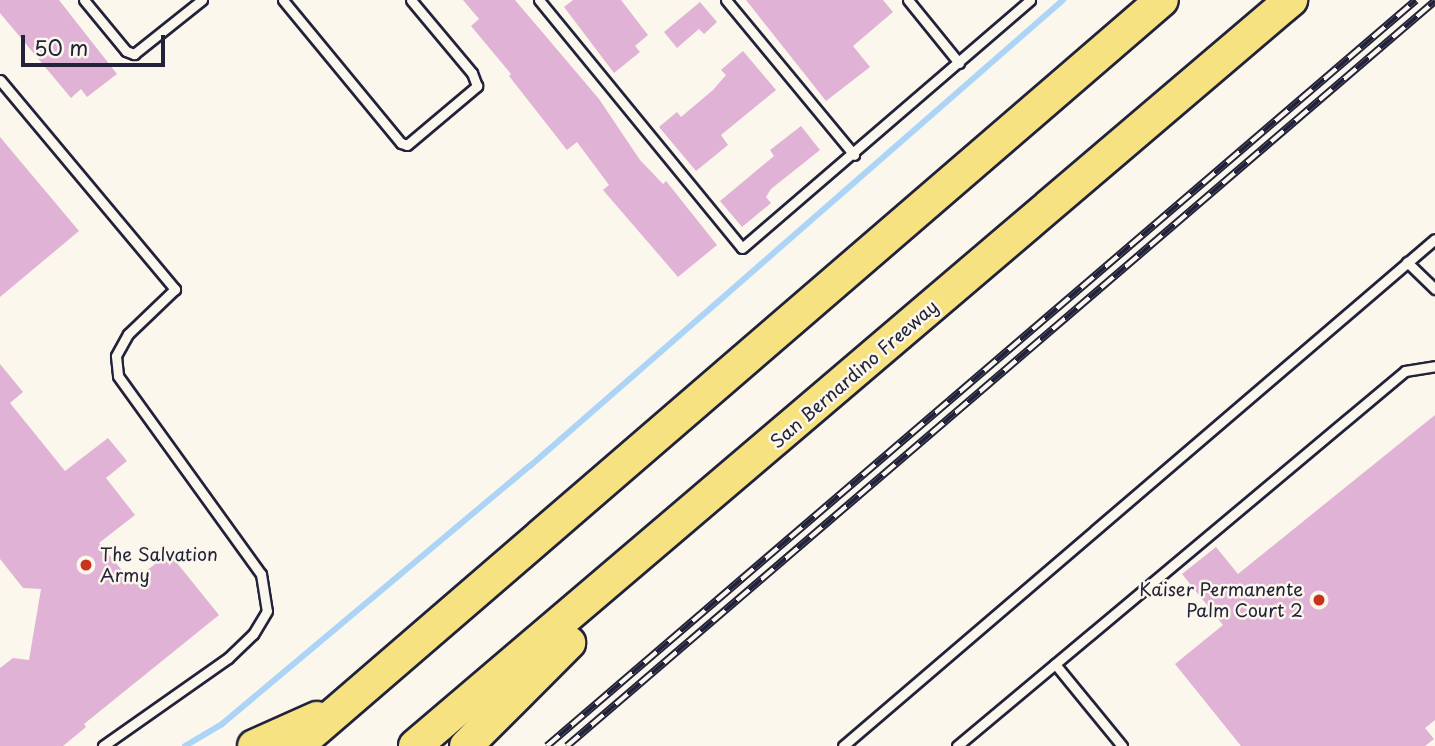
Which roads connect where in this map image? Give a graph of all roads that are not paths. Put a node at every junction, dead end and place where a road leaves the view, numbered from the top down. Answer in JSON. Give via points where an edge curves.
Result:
{"nodes":[{"id":1,"x":84,"y":0,"type":"edge"},
{"id":2,"x":202,"y":0,"type":"edge"},
{"id":3,"x":284,"y":0,"type":"edge"},
{"id":4,"x":411,"y":0,"type":"edge"},
{"id":5,"x":539,"y":0,"type":"edge"},
{"id":6,"x":726,"y":0,"type":"edge"},
{"id":7,"x":908,"y":0,"type":"edge"},
{"id":8,"x":1030,"y":0,"type":"edge"},
{"id":9,"x":1162,"y":0,"type":"edge"},
{"id":10,"x":1291,"y":0,"type":"edge"},
{"id":11,"x":959,"y":63,"type":"junction"},
{"id":12,"x":0,"y":80,"type":"edge"},
{"id":13,"x":854,"y":155,"type":"junction"},
{"id":14,"x":1435,"y":239,"type":"edge"},
{"id":15,"x":1407,"y":262,"type":"junction"},
{"id":16,"x":1435,"y":289,"type":"edge"},
{"id":17,"x":1435,"y":366,"type":"edge"},
{"id":18,"x":734,"y":477,"type":"junction"},
{"id":19,"x":1055,"y":664,"type":"junction"},
{"id":20,"x":347,"y":705,"type":"junction"},
{"id":21,"x":103,"y":746,"type":"edge"},
{"id":22,"x":254,"y":746,"type":"edge"},
{"id":23,"x":297,"y":746,"type":"edge"},
{"id":24,"x":415,"y":746,"type":"edge"},
{"id":25,"x":466,"y":746,"type":"edge"},
{"id":26,"x":843,"y":746,"type":"edge"},
{"id":27,"x":957,"y":746,"type":"edge"},
{"id":28,"x":1122,"y":746,"type":"edge"}],
"edges":[{"from":1,"to":2,"type":"lane","via":[[126,51],[134,54]]},
{"from":3,"to":4,"type":"lane","via":[[407,145],[477,86],[472,73]]},
{"from":5,"to":13,"type":"lane","via":[[741,248]]},
{"from":6,"to":13,"type":"lane"},
{"from":7,"to":11,"type":"lane"},
{"from":8,"to":11,"type":"lane"},
{"from":9,"to":20,"type":"highway"},
{"from":10,"to":18,"type":"highway","name":"San Bernardino Freeway"},
{"from":11,"to":13,"type":"lane"},
{"from":12,"to":21,"type":"lane","via":[[175,289],[128,334],[116,356],[118,376],[261,574],[267,611],[253,634],[228,658]]},
{"from":14,"to":15,"type":"lane"},
{"from":15,"to":16,"type":"lane"},
{"from":15,"to":26,"type":"lane"},
{"from":17,"to":19,"type":"lane","via":[[1405,372]]},
{"from":18,"to":24,"type":"highway","name":"San Bernardino Freeway"},
{"from":18,"to":25,"type":"highway"},
{"from":19,"to":27,"type":"lane"},
{"from":19,"to":28,"type":"lane"},
{"from":20,"to":22,"type":"highway"},
{"from":20,"to":23,"type":"highway"}]}
